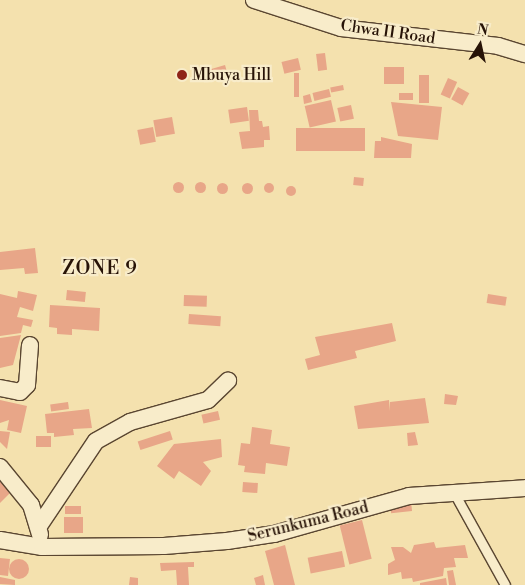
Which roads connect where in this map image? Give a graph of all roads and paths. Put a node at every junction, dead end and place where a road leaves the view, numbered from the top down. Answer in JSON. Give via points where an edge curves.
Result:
{"nodes":[{"id":1,"x":254,"y":0,"type":"edge"},
{"id":2,"x":525,"y":54,"type":"edge"},
{"id":3,"x":30,"y":345,"type":"dead end"},
{"id":4,"x":228,"y":381,"type":"dead end"},
{"id":5,"x":0,"y":388,"type":"edge"},
{"id":6,"x":0,"y":467,"type":"edge"},
{"id":7,"x":525,"y":488,"type":"edge"},
{"id":8,"x":453,"y":491,"type":"junction"},
{"id":9,"x":39,"y":526,"type":"junction"},
{"id":10,"x":0,"y":540,"type":"edge"},
{"id":11,"x":42,"y":547,"type":"junction"},
{"id":12,"x":505,"y":585,"type":"edge"}],
"edges":[{"from":1,"to":2,"type":"street","name":"Chwa II Road","via":[[341,28],[498,46]]},
{"from":3,"to":5,"type":"street","via":[[27,385],[20,392]]},
{"from":4,"to":9,"type":"street","via":[[208,400],[130,422],[96,441]]},
{"from":6,"to":9,"type":"street","via":[[22,489]]},
{"from":7,"to":8,"type":"street","name":"Serunkuma Road"},
{"from":8,"to":11,"type":"street","name":"Serunkuma Road","via":[[409,496],[274,534],[227,541],[164,546]]},
{"from":8,"to":12,"type":"lane"},
{"from":9,"to":11,"type":"street"},
{"from":10,"to":11,"type":"street","name":"Serunkuma Road"}]}
